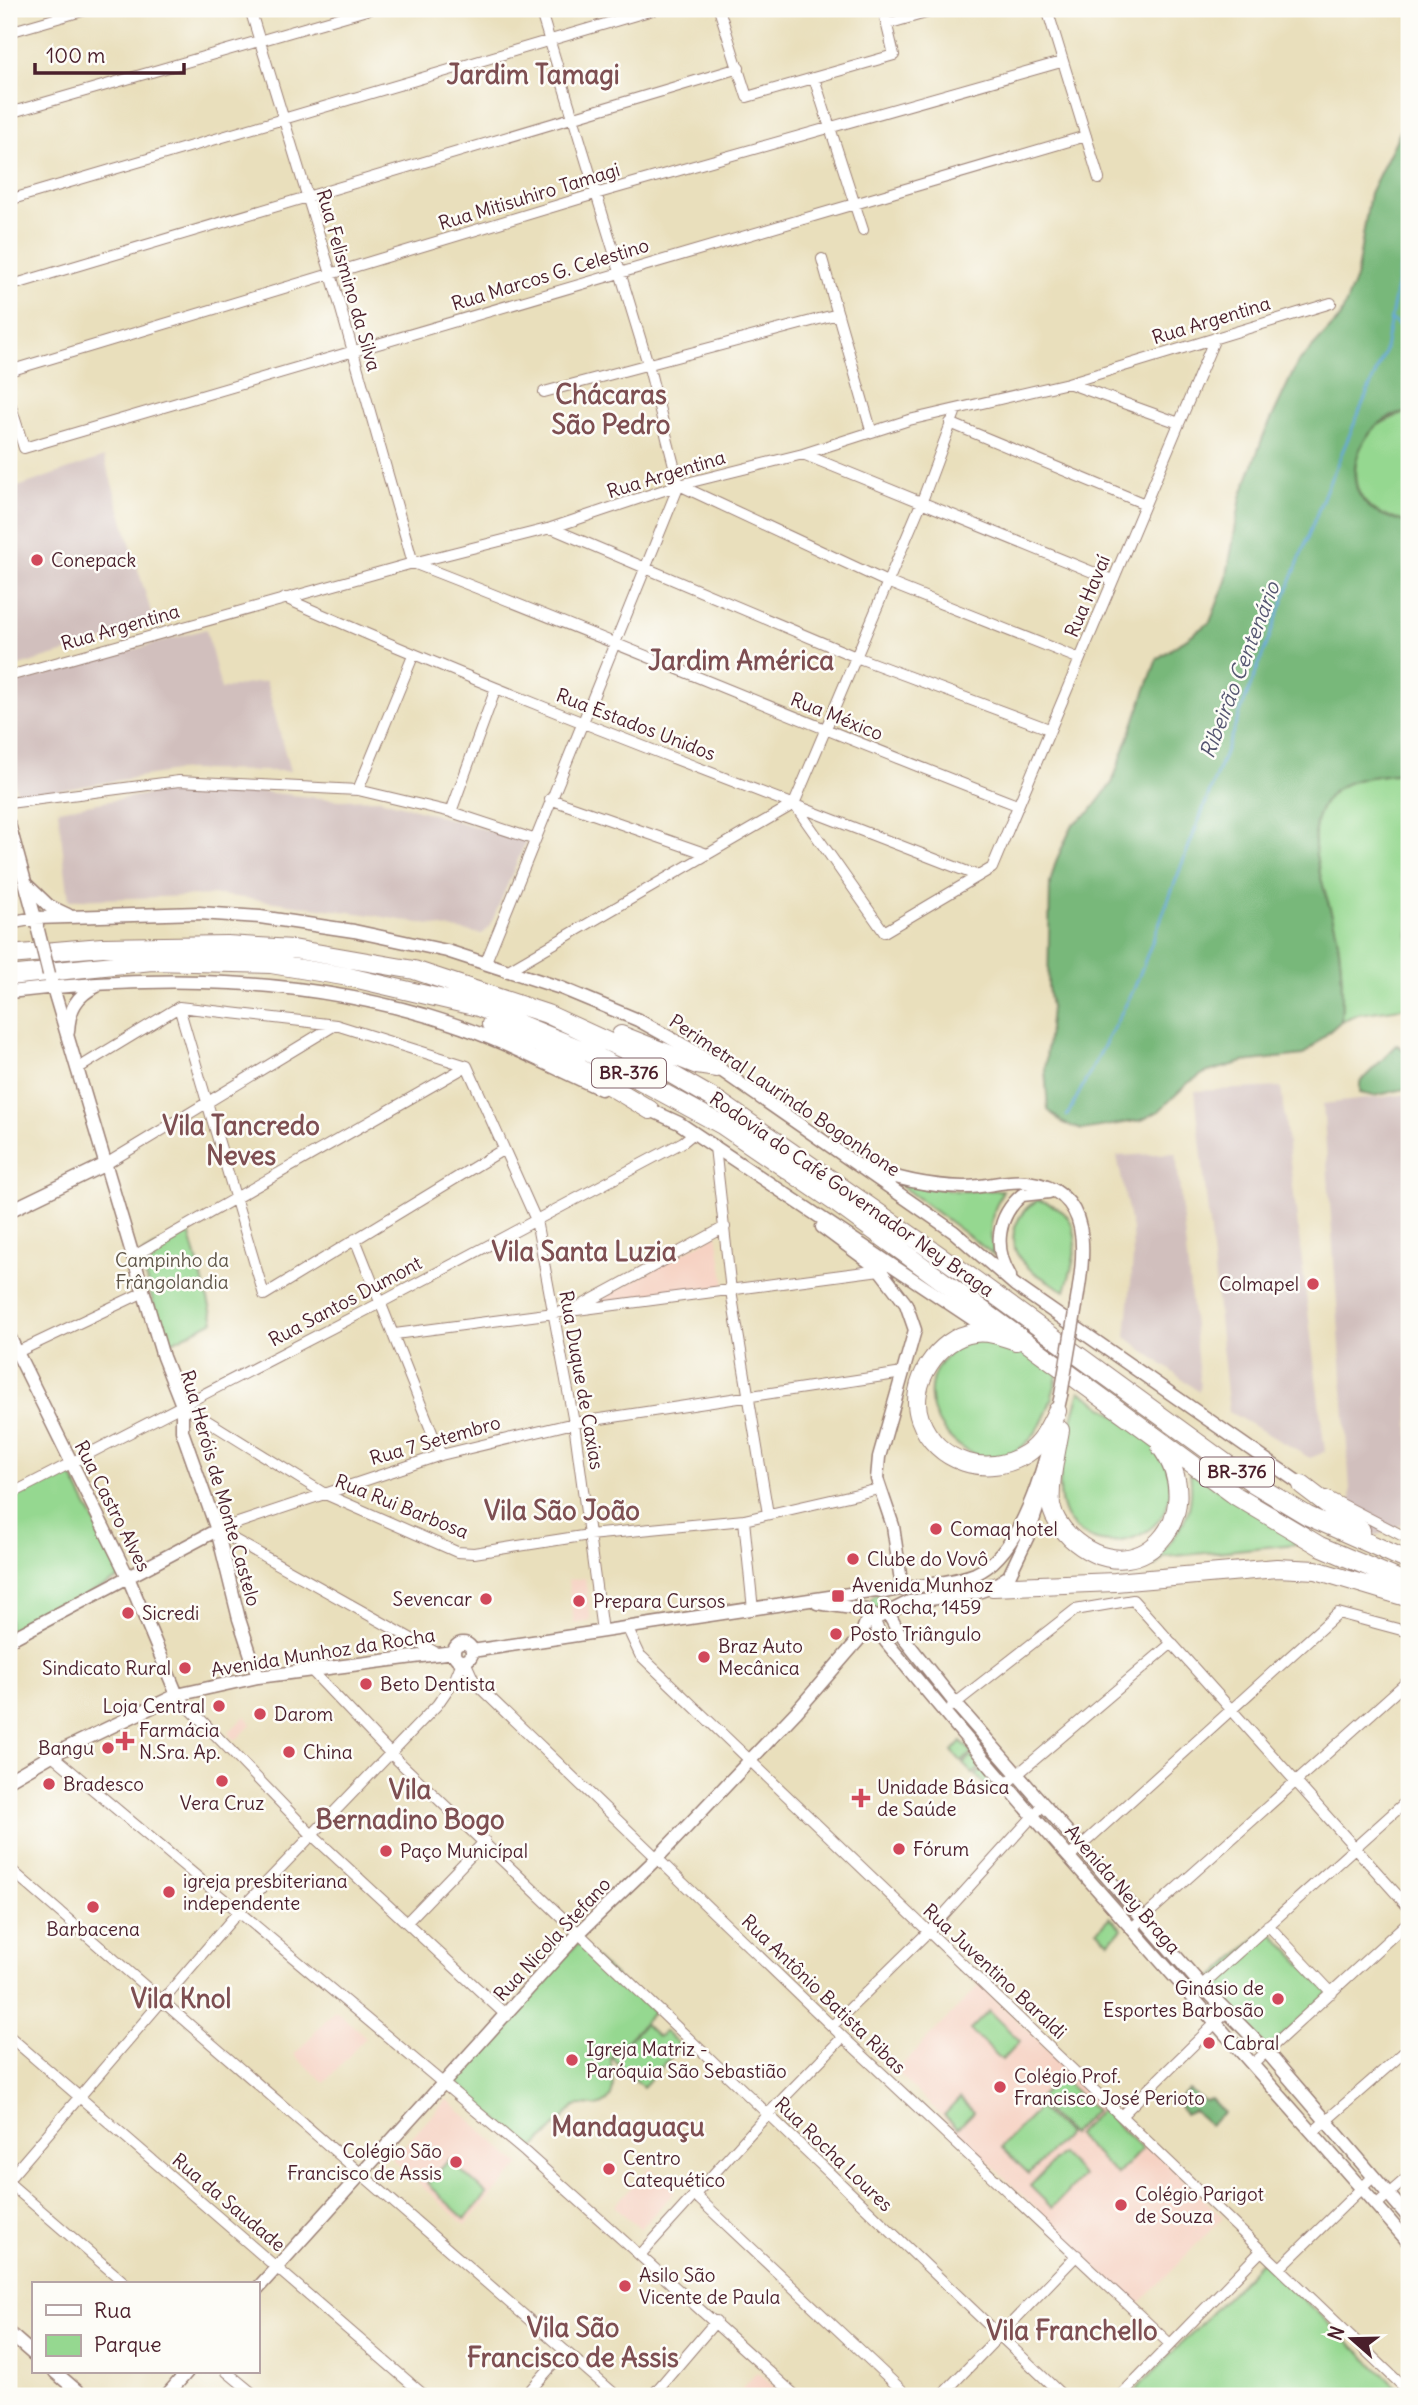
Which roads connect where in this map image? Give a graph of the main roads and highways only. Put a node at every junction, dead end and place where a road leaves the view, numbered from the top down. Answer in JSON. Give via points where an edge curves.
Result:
{"nodes":[{"id":1,"x":9,"y":824,"type":"edge"},
{"id":2,"x":25,"y":884,"type":"junction"},
{"id":3,"x":75,"y":917,"type":"junction"},
{"id":4,"x":11,"y":922,"type":"edge"},
{"id":5,"x":36,"y":924,"type":"junction"},
{"id":6,"x":9,"y":955,"type":"edge"},
{"id":7,"x":9,"y":976,"type":"edge"},
{"id":8,"x":51,"y":981,"type":"junction"},
{"id":9,"x":456,"y":982,"type":"junction"},
{"id":10,"x":111,"y":983,"type":"junction"},
{"id":11,"x":9,"y":992,"type":"edge"},
{"id":12,"x":417,"y":993,"type":"junction"},
{"id":13,"x":67,"y":1035,"type":"junction"},
{"id":14,"x":717,"y":1068,"type":"junction"},
{"id":15,"x":650,"y":1110,"type":"junction"},
{"id":16,"x":841,"y":1157,"type":"junction"},
{"id":17,"x":106,"y":1164,"type":"junction"},
{"id":18,"x":750,"y":1170,"type":"junction"},
{"id":19,"x":1055,"y":1193,"type":"junction"},
{"id":20,"x":9,"y":1211,"type":"edge"},
{"id":21,"x":1015,"y":1285,"type":"junction"},
{"id":22,"x":999,"y":1335,"type":"junction"},
{"id":23,"x":9,"y":1336,"type":"edge"},
{"id":24,"x":1041,"y":1352,"type":"junction"},
{"id":25,"x":12,"y":1354,"type":"edge"},
{"id":26,"x":1059,"y":1403,"type":"junction"},
{"id":27,"x":1060,"y":1430,"type":"junction"},
{"id":28,"x":1154,"y":1438,"type":"junction"},
{"id":29,"x":1302,"y":1485,"type":"joint"},
{"id":30,"x":217,"y":1530,"type":"junction"},
{"id":31,"x":1405,"y":1560,"type":"edge"},
{"id":32,"x":128,"y":1577,"type":"junction"},
{"id":33,"x":1409,"y":1584,"type":"edge"},
{"id":34,"x":992,"y":1587,"type":"junction"},
{"id":35,"x":902,"y":1588,"type":"junction"},
{"id":36,"x":878,"y":1591,"type":"junction"},
{"id":37,"x":1409,"y":1598,"type":"edge"},
{"id":38,"x":813,"y":1602,"type":"junction"},
{"id":39,"x":889,"y":1611,"type":"junction"},
{"id":40,"x":869,"y":1614,"type":"junction"},
{"id":41,"x":9,"y":1640,"type":"edge"},
{"id":42,"x":258,"y":1677,"type":"junction"},
{"id":43,"x":177,"y":1696,"type":"junction"},
{"id":44,"x":9,"y":1780,"type":"edge"},
{"id":45,"x":1409,"y":2218,"type":"edge"},
{"id":46,"x":1409,"y":2243,"type":"edge"},
{"id":47,"x":259,"y":2287,"type":"edge"},
{"id":48,"x":9,"y":2333,"type":"edge"},
{"id":49,"x":32,"y":2353,"type":"edge"},
{"id":50,"x":57,"y":2374,"type":"edge"},
{"id":51,"x":185,"y":2374,"type":"edge"},
{"id":52,"x":75,"y":2393,"type":"edge"},
{"id":53,"x":166,"y":2396,"type":"edge"}],
"edges":[{"from":1,"to":2,"type":"main road","name":"Rua Heróis de Monte Castelo"},
{"from":2,"to":3,"type":"main road","via":[[49,906]]},
{"from":2,"to":5,"type":"main road","name":"Rua Heróis de Monte Castelo"},
{"from":3,"to":5,"type":"main road","name":"Perimetral Laurindo Bogonhone"},
{"from":3,"to":14,"type":"main road","name":"Perimetral Laurindo Bogonhone","via":[[199,913],[260,917],[447,951],[561,988],[638,1020]]},
{"from":4,"to":5,"type":"main road","name":"Perimetral Laurindo Bogonhone"},
{"from":5,"to":8,"type":"main road","name":"Rua Heróis de Monte Castelo","bridge":true},
{"from":6,"to":9,"type":"highway","name":"Rodovia do Café Governador Ney Braga","number":"BR-376","via":[[102,947],[293,948]]},
{"from":7,"to":12,"type":"highway","name":"Rodovia do Café Governador Ney Braga","number":"BR-376","via":[[152,961],[219,961],[271,964]]},
{"from":8,"to":10,"type":"main road"},
{"from":8,"to":11,"type":"main road"},
{"from":8,"to":13,"type":"main road","name":"Rua Heróis de Monte Castelo"},
{"from":9,"to":14,"type":"highway","via":[[555,1008],[660,1052]]},
{"from":9,"to":31,"type":"highway","name":"Rodovia do Café Governador Ney Braga","number":"BR-376","via":[[598,1037],[718,1101],[1253,1483],[1308,1516]]},
{"from":10,"to":13,"type":"main road","via":[[80,996]]},
{"from":10,"to":15,"type":"main road","via":[[271,984],[378,1004],[478,1033]]},
{"from":12,"to":15,"type":"highway","via":[[539,1044]]},
{"from":12,"to":24,"type":"highway","name":"Rodovia do Café Governador Ney Braga","number":"BR-376","via":[[478,1007],[519,1023],[674,1096],[832,1200]]},
{"from":13,"to":17,"type":"main road","name":"Rua Heróis de Monte Castelo"},
{"from":14,"to":16,"type":"main road","name":"Perimetral Laurindo Bogonhone"},
{"from":15,"to":18,"type":"main road"},
{"from":16,"to":19,"type":"main road","via":[[926,1184],[982,1187],[1025,1182]]},
{"from":16,"to":21,"type":"main road","name":"Perimetral Laurindo Bogonhone","via":[[954,1232]]},
{"from":17,"to":20,"type":"main road"},
{"from":17,"to":30,"type":"main road","name":"Rua Heróis de Monte Castelo","via":[[163,1357],[182,1405],[182,1431]]},
{"from":18,"to":22,"type":"main road","via":[[944,1303]]},
{"from":18,"to":35,"type":"main road","via":[[880,1270],[906,1304],[915,1330],[879,1457],[879,1489],[892,1526]]},
{"from":19,"to":21,"type":"main road","via":[[1022,1195],[1003,1217],[1000,1251]]},
{"from":19,"to":26,"type":"main road","bridge":true,"via":[[1067,1200],[1078,1217],[1085,1253]]},
{"from":21,"to":29,"type":"main road","name":"Perimetral Laurindo Bogonhone"},
{"from":22,"to":24,"type":"highway"},
{"from":22,"to":26,"type":"highway","via":[[963,1336],[929,1363],[920,1384],[919,1417],[933,1441],[953,1459],[996,1466],[1027,1453],[1042,1440]]},
{"from":23,"to":25,"type":"main road","name":"Rua Castro Alves"},
{"from":24,"to":28,"type":"highway","name":"Rodovia do Café Governador Ney Braga","number":"BR-376"},
{"from":25,"to":32,"type":"main road","name":"Rua Castro Alves"},
{"from":26,"to":27,"type":"main road"},
{"from":26,"to":35,"type":"main road","via":[[1032,1494],[1009,1546],[976,1573]]},
{"from":27,"to":28,"type":"highway","via":[[1051,1506],[1056,1521],[1081,1547],[1105,1559],[1141,1556],[1166,1534],[1174,1519],[1177,1474]]},
{"from":27,"to":34,"type":"main road","via":[[1020,1556],[1009,1576]]},
{"from":28,"to":33,"type":"highway","name":"Rodovia do Café Governador Ney Braga","number":"BR-376","via":[[1236,1496],[1320,1546]]},
{"from":29,"to":31,"type":"highway"},
{"from":30,"to":32,"type":"main road","name":"Rua 7 Setembro"},
{"from":30,"to":42,"type":"main road","name":"Rua Heróis de Monte Castelo"},
{"from":32,"to":41,"type":"main road","name":"Rua 7 Setembro"},
{"from":32,"to":43,"type":"main road","name":"Rua Castro Alves"},
{"from":34,"to":37,"type":"highway","via":[[1277,1568],[1316,1570]]},
{"from":34,"to":39,"type":"main road","via":[[909,1602]]},
{"from":35,"to":36,"type":"main road"},
{"from":36,"to":38,"type":"main road"},
{"from":36,"to":39,"type":"main road","via":[[891,1601]]},
{"from":36,"to":40,"type":"main road","via":[[864,1601]]},
{"from":38,"to":40,"type":"main road"},
{"from":38,"to":42,"type":"main road","name":"Avenida Munhoz da Rocha","via":[[602,1630],[463,1656],[435,1652]]},
{"from":39,"to":40,"type":"main road","via":[[881,1617]]},
{"from":39,"to":45,"type":"main road","name":"Avenida Ney Braga","via":[[898,1631],[954,1703]]},
{"from":40,"to":46,"type":"main road","name":"Avenida Ney Braga","via":[[879,1633],[1031,1816]]},
{"from":40,"to":47,"type":"main road","name":"Rua Nicola Stefano","via":[[860,1638],[750,1761],[580,1932]]},
{"from":42,"to":43,"type":"main road","name":"Avenida Munhoz da Rocha"},
{"from":43,"to":44,"type":"main road","name":"Avenida Munhoz da Rocha"},
{"from":48,"to":49,"type":"main road"},
{"from":50,"to":52,"type":"main road"},
{"from":51,"to":53,"type":"main road"}]}
